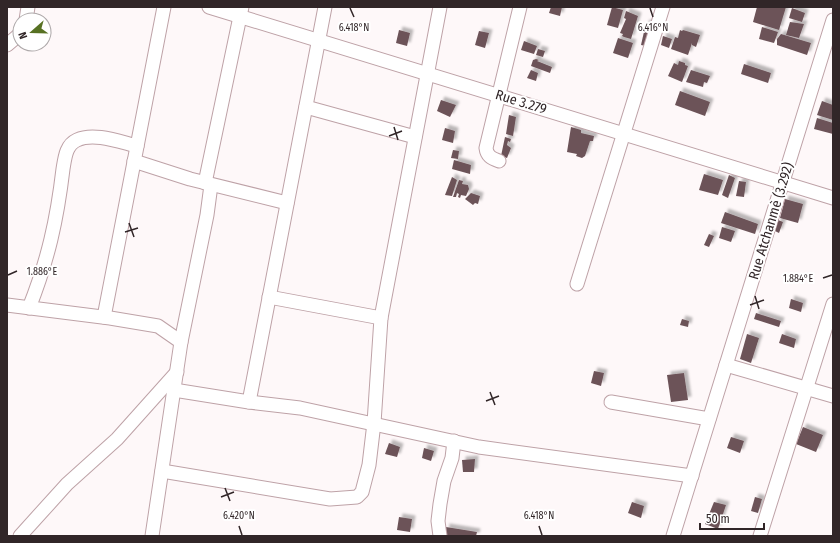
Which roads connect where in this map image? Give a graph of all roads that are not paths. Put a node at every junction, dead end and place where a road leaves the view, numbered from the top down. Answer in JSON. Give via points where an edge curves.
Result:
{"nodes":[{"id":1,"x":164,"y":7,"type":"edge"},
{"id":2,"x":209,"y":7,"type":"edge"},
{"id":3,"x":325,"y":7,"type":"edge"},
{"id":4,"x":440,"y":7,"type":"edge"},
{"id":5,"x":520,"y":7,"type":"edge"},
{"id":6,"x":663,"y":7,"type":"edge"},
{"id":7,"x":241,"y":12,"type":"edge"},
{"id":8,"x":833,"y":20,"type":"edge"},
{"id":9,"x":318,"y":40,"type":"junction"},
{"id":10,"x":426,"y":73,"type":"junction"},
{"id":11,"x":500,"y":96,"type":"junction"},
{"id":12,"x":306,"y":107,"type":"junction"},
{"id":13,"x":624,"y":134,"type":"junction"},
{"id":14,"x":415,"y":137,"type":"junction"},
{"id":15,"x":137,"y":146,"type":"junction"},
{"id":16,"x":134,"y":161,"type":"junction"},
{"id":17,"x":499,"y":161,"type":"dead end"},
{"id":18,"x":783,"y":182,"type":"junction"},
{"id":19,"x":208,"y":184,"type":"junction"},
{"id":20,"x":833,"y":198,"type":"edge"},
{"id":21,"x":288,"y":203,"type":"junction"},
{"id":22,"x":577,"y":284,"type":"dead end"},
{"id":23,"x":269,"y":297,"type":"junction"},
{"id":24,"x":833,"y":304,"type":"edge"},
{"id":25,"x":7,"y":305,"type":"edge"},
{"id":26,"x":29,"y":308,"type":"junction"},
{"id":27,"x":104,"y":317,"type":"junction"},
{"id":28,"x":381,"y":318,"type":"junction"},
{"id":29,"x":182,"y":342,"type":"junction"},
{"id":30,"x":726,"y":365,"type":"junction"},
{"id":31,"x":177,"y":372,"type":"junction"},
{"id":32,"x":806,"y":389,"type":"junction"},
{"id":33,"x":174,"y":390,"type":"junction"},
{"id":34,"x":833,"y":396,"type":"edge"},
{"id":35,"x":249,"y":402,"type":"junction"},
{"id":36,"x":611,"y":402,"type":"dead end"},
{"id":37,"x":710,"y":419,"type":"junction"},
{"id":38,"x":374,"y":424,"type":"junction"},
{"id":39,"x":454,"y":441,"type":"junction"},
{"id":40,"x":162,"y":471,"type":"junction"},
{"id":41,"x":692,"y":476,"type":"junction"},
{"id":42,"x":20,"y":536,"type":"edge"},
{"id":43,"x":152,"y":536,"type":"edge"},
{"id":44,"x":440,"y":536,"type":"edge"},
{"id":45,"x":673,"y":536,"type":"edge"},
{"id":46,"x":760,"y":536,"type":"edge"}],
"edges":[{"from":1,"to":15,"type":"street"},
{"from":2,"to":7,"type":"street","name":"Rue 3.279"},
{"from":3,"to":9,"type":"street"},
{"from":4,"to":10,"type":"street"},
{"from":5,"to":11,"type":"street"},
{"from":6,"to":13,"type":"street"},
{"from":7,"to":9,"type":"street","name":"Rue 3.279"},
{"from":7,"to":19,"type":"street"},
{"from":8,"to":18,"type":"street","name":"Rue Atchanmè (3.292)"},
{"from":9,"to":10,"type":"street","name":"Rue 3.279"},
{"from":9,"to":12,"type":"street"},
{"from":10,"to":11,"type":"street","name":"Rue 3.279"},
{"from":10,"to":14,"type":"street"},
{"from":11,"to":13,"type":"street","name":"Rue 3.279"},
{"from":11,"to":17,"type":"street","via":[[486,148],[491,158]]},
{"from":12,"to":14,"type":"street"},
{"from":12,"to":21,"type":"street"},
{"from":13,"to":18,"type":"street","name":"Rue 3.279"},
{"from":13,"to":22,"type":"street"},
{"from":14,"to":28,"type":"street"},
{"from":15,"to":16,"type":"street"},
{"from":15,"to":26,"type":"street","via":[[92,137],[76,141],[67,149],[50,247]]},
{"from":16,"to":19,"type":"street"},
{"from":16,"to":27,"type":"street"},
{"from":18,"to":20,"type":"street","name":"Rue 3.279"},
{"from":18,"to":30,"type":"street","name":"Rue Atchanmè (3.292)"},
{"from":19,"to":21,"type":"street"},
{"from":19,"to":29,"type":"street","via":[[207,215]]},
{"from":21,"to":23,"type":"street"},
{"from":23,"to":28,"type":"street"},
{"from":23,"to":35,"type":"street"},
{"from":24,"to":32,"type":"street"},
{"from":25,"to":26,"type":"street"},
{"from":26,"to":27,"type":"street"},
{"from":27,"to":29,"type":"street","via":[[158,326]]},
{"from":28,"to":38,"type":"street"},
{"from":29,"to":31,"type":"street"},
{"from":30,"to":32,"type":"street"},
{"from":30,"to":37,"type":"street","name":"Rue Atchanmè (3.292)"},
{"from":31,"to":33,"type":"street"},
{"from":31,"to":42,"type":"street","via":[[117,439],[67,484]]},
{"from":32,"to":34,"type":"street"},
{"from":32,"to":46,"type":"street"},
{"from":33,"to":35,"type":"street"},
{"from":33,"to":40,"type":"street"},
{"from":35,"to":38,"type":"street","via":[[300,408]]},
{"from":36,"to":37,"type":"street"},
{"from":37,"to":41,"type":"street","name":"Rue Atchanmè (3.292)"},
{"from":38,"to":39,"type":"street"},
{"from":38,"to":40,"type":"street","via":[[362,492],[357,497],[316,498]]},
{"from":39,"to":41,"type":"street","via":[[479,447]]},
{"from":39,"to":44,"type":"street","via":[[440,504]]},
{"from":40,"to":43,"type":"street"},
{"from":41,"to":45,"type":"street","name":"Rue Atchanmè (3.292)"}]}
